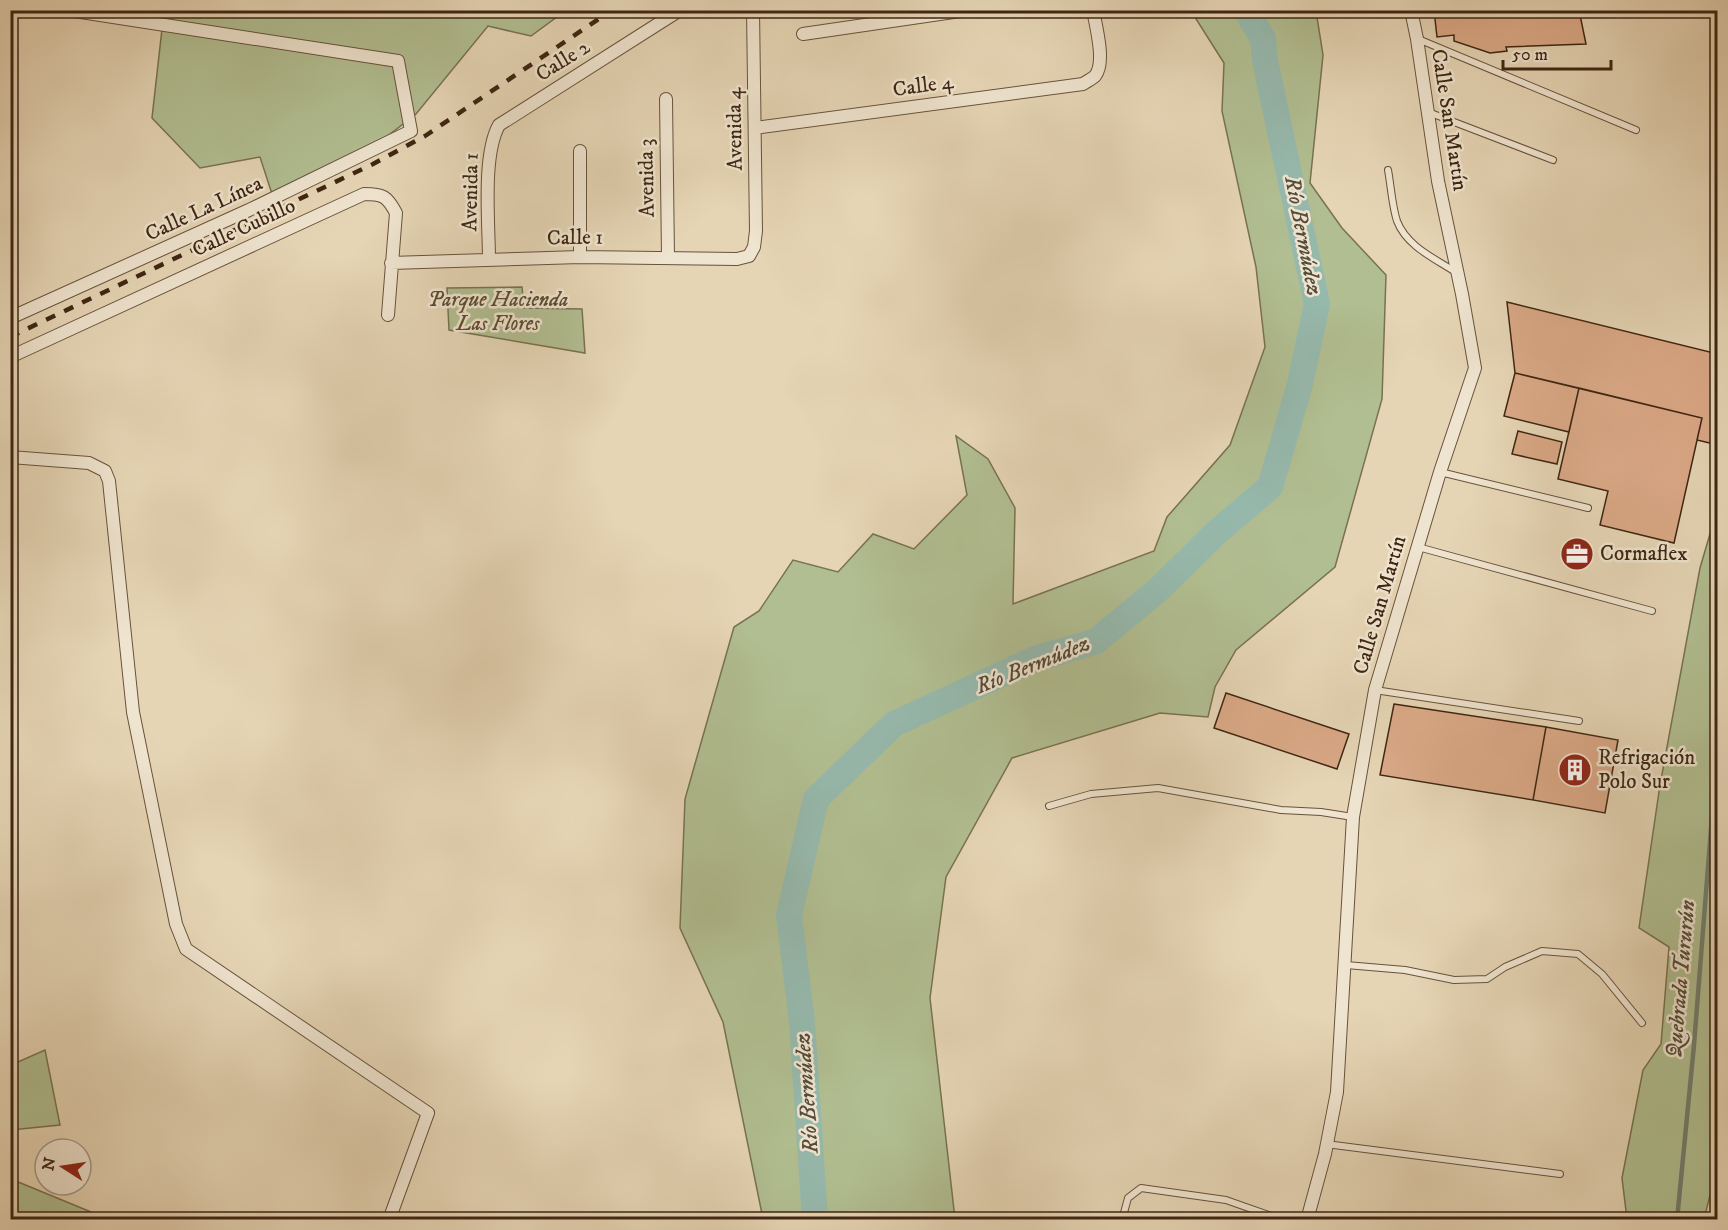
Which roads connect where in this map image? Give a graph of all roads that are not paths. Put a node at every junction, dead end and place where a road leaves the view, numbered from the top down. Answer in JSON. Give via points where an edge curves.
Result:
{"nodes":[{"id":1,"x":68,"y":10,"type":"edge"},
{"id":2,"x":680,"y":10,"type":"edge"},
{"id":3,"x":753,"y":10,"type":"edge"},
{"id":4,"x":967,"y":10,"type":"edge"},
{"id":5,"x":1093,"y":10,"type":"edge"},
{"id":6,"x":1411,"y":10,"type":"edge"},
{"id":7,"x":803,"y":34,"type":"dead end"},
{"id":8,"x":1417,"y":39,"type":"junction"},
{"id":9,"x":666,"y":99,"type":"dead end"},
{"id":10,"x":1428,"y":111,"type":"junction"},
{"id":11,"x":499,"y":125,"type":"joint"},
{"id":12,"x":755,"y":128,"type":"junction"},
{"id":13,"x":1636,"y":130,"type":"dead end"},
{"id":14,"x":580,"y":151,"type":"dead end"},
{"id":15,"x":1553,"y":160,"type":"dead end"},
{"id":16,"x":1389,"y":170,"type":"dead end"},
{"id":17,"x":754,"y":247,"type":"joint"},
{"id":18,"x":580,"y":256,"type":"junction"},
{"id":19,"x":668,"y":257,"type":"junction"},
{"id":20,"x":489,"y":260,"type":"junction"},
{"id":21,"x":391,"y":263,"type":"junction"},
{"id":22,"x":1458,"y":274,"type":"junction"},
{"id":23,"x":388,"y":315,"type":"dead end"},
{"id":24,"x":10,"y":318,"type":"edge"},
{"id":25,"x":10,"y":357,"type":"edge"},
{"id":26,"x":10,"y":457,"type":"edge"},
{"id":27,"x":1440,"y":472,"type":"junction"},
{"id":28,"x":1588,"y":508,"type":"dead end"},
{"id":29,"x":1417,"y":547,"type":"junction"},
{"id":30,"x":1652,"y":611,"type":"dead end"},
{"id":31,"x":1375,"y":690,"type":"junction"},
{"id":32,"x":1579,"y":722,"type":"dead end"},
{"id":33,"x":1049,"y":806,"type":"dead end"},
{"id":34,"x":1353,"y":817,"type":"junction"},
{"id":35,"x":1346,"y":965,"type":"junction"},
{"id":36,"x":1642,"y":1023,"type":"dead end"},
{"id":37,"x":1326,"y":1144,"type":"junction"},
{"id":38,"x":1560,"y":1174,"type":"dead end"},
{"id":39,"x":389,"y":1220,"type":"edge"},
{"id":40,"x":1122,"y":1220,"type":"edge"},
{"id":41,"x":1283,"y":1220,"type":"edge"},
{"id":42,"x":1307,"y":1220,"type":"edge"}],
"edges":[{"from":1,"to":24,"type":"street","name":"Calle La Línea","via":[[398,61],[411,131],[249,210]]},
{"from":2,"to":11,"type":"street","name":"Calle 2"},
{"from":3,"to":12,"type":"street","name":"Avenida 4"},
{"from":4,"to":7,"type":"street"},
{"from":5,"to":12,"type":"street","name":"Calle 4","via":[[1100,67],[1095,77],[1083,84]]},
{"from":6,"to":8,"type":"street","name":"Calle San Martín"},
{"from":8,"to":10,"type":"street","name":"Calle San Martín"},
{"from":8,"to":13,"type":"lane"},
{"from":9,"to":19,"type":"street","name":"Avenida 3"},
{"from":10,"to":15,"type":"lane"},
{"from":10,"to":22,"type":"street","name":"Calle San Martín"},
{"from":11,"to":20,"type":"street","name":"Avenida 1","via":[[489,154]]},
{"from":12,"to":17,"type":"street","name":"Avenida 4"},
{"from":14,"to":18,"type":"street"},
{"from":16,"to":22,"type":"lane","via":[[1397,220],[1404,235]]},
{"from":17,"to":19,"type":"street","name":"Calle 1","via":[[749,256],[737,259]]},
{"from":18,"to":19,"type":"street","name":"Calle 1"},
{"from":18,"to":20,"type":"street","name":"Calle 1"},
{"from":20,"to":21,"type":"street","name":"Calle 1"},
{"from":21,"to":23,"type":"street","name":"Calle Cubillo"},
{"from":21,"to":25,"type":"street","name":"Calle Cubillo","via":[[396,213],[389,200],[377,194],[364,194]]},
{"from":22,"to":27,"type":"street","name":"Calle San Martín","via":[[1475,368]]},
{"from":26,"to":39,"type":"street","via":[[89,463],[105,471],[109,481],[133,712],[176,924],[186,949],[428,1113]]},
{"from":27,"to":28,"type":"lane"},
{"from":27,"to":29,"type":"street","name":"Calle San Martín"},
{"from":29,"to":30,"type":"lane"},
{"from":29,"to":31,"type":"street","name":"Calle San Martín"},
{"from":31,"to":32,"type":"lane"},
{"from":31,"to":34,"type":"street","name":"Calle San Martín"},
{"from":33,"to":34,"type":"lane","via":[[1091,794],[1158,788],[1281,810]]},
{"from":34,"to":35,"type":"street","name":"Calle San Martín"},
{"from":35,"to":36,"type":"lane","via":[[1405,970],[1454,980],[1487,979],[1542,951],[1578,954],[1602,974]]},
{"from":35,"to":37,"type":"street","name":"Calle San Martín","via":[[1337,1092]]},
{"from":37,"to":38,"type":"lane"},
{"from":37,"to":42,"type":"street","name":"Calle San Martín"},
{"from":40,"to":41,"type":"lane","via":[[1128,1198],[1141,1188],[1227,1200]]}]}
